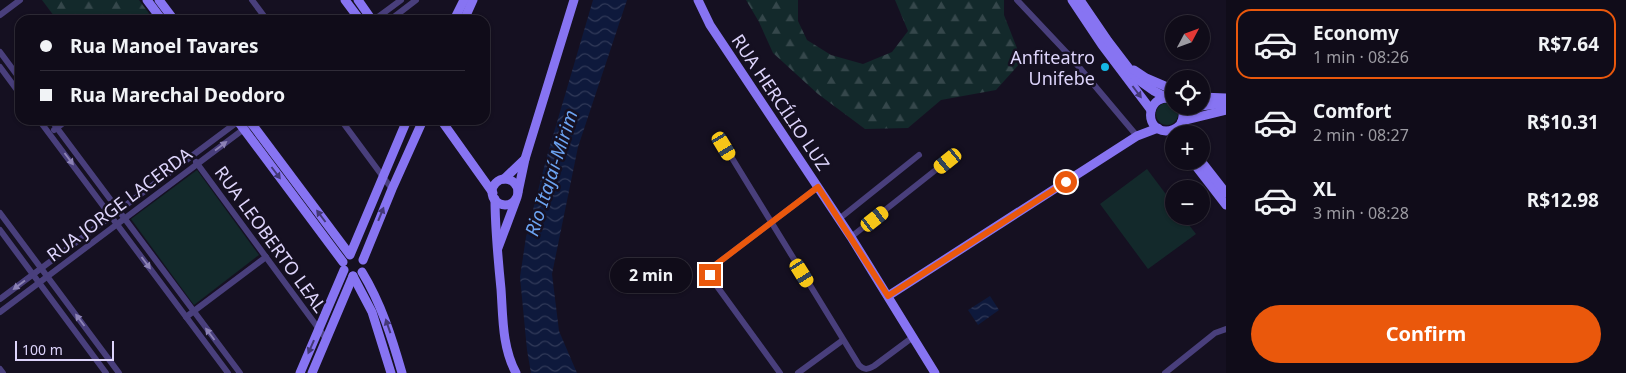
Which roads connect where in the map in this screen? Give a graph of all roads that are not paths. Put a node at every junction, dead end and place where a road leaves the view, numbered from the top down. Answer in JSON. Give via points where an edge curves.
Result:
{"nodes":[{"id":1,"x":20,"y":0,"type":"edge"},
{"id":2,"x":147,"y":0,"type":"edge"},
{"id":3,"x":159,"y":0,"type":"edge"},
{"id":4,"x":252,"y":0,"type":"edge"},
{"id":5,"x":345,"y":0,"type":"edge"},
{"id":6,"x":358,"y":0,"type":"edge"},
{"id":7,"x":401,"y":0,"type":"edge"},
{"id":8,"x":416,"y":0,"type":"edge"},
{"id":9,"x":473,"y":0,"type":"edge"},
{"id":10,"x":574,"y":0,"type":"edge"},
{"id":11,"x":698,"y":0,"type":"edge"},
{"id":12,"x":1017,"y":0,"type":"edge"},
{"id":13,"x":1072,"y":0,"type":"edge"},
{"id":14,"x":1080,"y":0,"type":"edge"},
{"id":15,"x":461,"y":2,"type":"edge"},
{"id":16,"x":0,"y":15,"type":"edge"},
{"id":17,"x":158,"y":15,"type":"edge"},
{"id":18,"x":170,"y":15,"type":"edge"},
{"id":19,"x":263,"y":15,"type":"edge"},
{"id":20,"x":356,"y":15,"type":"edge"},
{"id":21,"x":369,"y":15,"type":"edge"},
{"id":22,"x":380,"y":15,"type":"edge"},
{"id":23,"x":396,"y":15,"type":"edge"},
{"id":24,"x":456,"y":15,"type":"edge"},
{"id":25,"x":466,"y":15,"type":"edge"},
{"id":26,"x":0,"y":52,"type":"edge"},
{"id":27,"x":0,"y":67,"type":"edge"},
{"id":28,"x":15,"y":72,"type":"edge"},
{"id":29,"x":13,"y":85,"type":"joint"},
{"id":30,"x":15,"y":88,"type":"edge"},
{"id":31,"x":1165,"y":95,"type":"edge"},
{"id":32,"x":1210,"y":97,"type":"edge"},
{"id":33,"x":1226,"y":98,"type":"edge"},
{"id":34,"x":1165,"y":99,"type":"edge"},
{"id":35,"x":1226,"y":103,"type":"edge"},
{"id":36,"x":1210,"y":105,"type":"edge"},
{"id":37,"x":1226,"y":110,"type":"edge"},
{"id":38,"x":1150,"y":113,"type":"junction"},
{"id":39,"x":43,"y":125,"type":"edge"},
{"id":40,"x":55,"y":125,"type":"edge"},
{"id":41,"x":61,"y":125,"type":"edge"},
{"id":42,"x":237,"y":125,"type":"edge"},
{"id":43,"x":238,"y":125,"type":"edge"},
{"id":44,"x":241,"y":125,"type":"edge"},
{"id":45,"x":255,"y":125,"type":"edge"},
{"id":46,"x":345,"y":125,"type":"edge"},
{"id":47,"x":405,"y":125,"type":"edge"},
{"id":48,"x":421,"y":125,"type":"edge"},
{"id":49,"x":444,"y":125,"type":"edge"},
{"id":50,"x":1187,"y":125,"type":"edge"},
{"id":51,"x":57,"y":128,"type":"junction"},
{"id":52,"x":1158,"y":128,"type":"junction"},
{"id":53,"x":1165,"y":131,"type":"edge"},
{"id":54,"x":50,"y":134,"type":"junction"},
{"id":55,"x":1137,"y":136,"type":"junction"},
{"id":56,"x":724,"y":146,"type":"dead end"},
{"id":57,"x":919,"y":155,"type":"dead end"},
{"id":58,"x":192,"y":156,"type":"junction"},
{"id":59,"x":525,"y":159,"type":"junction"},
{"id":60,"x":948,"y":161,"type":"dead end"},
{"id":61,"x":197,"y":164,"type":"junction"},
{"id":62,"x":475,"y":169,"type":"junction"},
{"id":63,"x":1201,"y":170,"type":"edge"},
{"id":64,"x":1207,"y":170,"type":"edge"},
{"id":65,"x":92,"y":174,"type":"junction"},
{"id":66,"x":383,"y":178,"type":"junction"},
{"id":67,"x":84,"y":180,"type":"junction"},
{"id":68,"x":502,"y":180,"type":"junction"},
{"id":69,"x":300,"y":187,"type":"junction"},
{"id":70,"x":818,"y":187,"type":"junction"},
{"id":71,"x":392,"y":189,"type":"junction"},
{"id":72,"x":1222,"y":192,"type":"edge"},
{"id":73,"x":292,"y":194,"type":"junction"},
{"id":74,"x":494,"y":196,"type":"junction"},
{"id":75,"x":517,"y":196,"type":"junction"},
{"id":76,"x":1226,"y":205,"type":"edge"},
{"id":77,"x":118,"y":211,"type":"junction"},
{"id":78,"x":0,"y":213,"type":"edge"},
{"id":79,"x":111,"y":216,"type":"junction"},
{"id":80,"x":124,"y":219,"type":"junction"},
{"id":81,"x":839,"y":219,"type":"junction"},
{"id":82,"x":771,"y":223,"type":"junction"},
{"id":83,"x":117,"y":224,"type":"junction"},
{"id":84,"x":0,"y":230,"type":"edge"},
{"id":85,"x":851,"y":237,"type":"junction"},
{"id":86,"x":139,"y":239,"type":"junction"},
{"id":87,"x":132,"y":244,"type":"junction"},
{"id":88,"x":497,"y":251,"type":"junction"},
{"id":89,"x":350,"y":254,"type":"junction"},
{"id":90,"x":266,"y":257,"type":"junction"},
{"id":91,"x":363,"y":260,"type":"junction"},
{"id":92,"x":343,"y":266,"type":"junction"},
{"id":93,"x":41,"y":268,"type":"junction"},
{"id":94,"x":362,"y":272,"type":"junction"},
{"id":95,"x":33,"y":274,"type":"junction"},
{"id":96,"x":47,"y":276,"type":"junction"},
{"id":97,"x":353,"y":276,"type":"junction"},
{"id":98,"x":39,"y":282,"type":"junction"},
{"id":99,"x":365,"y":296,"type":"junction"},
{"id":100,"x":888,"y":296,"type":"junction"},
{"id":101,"x":344,"y":297,"type":"junction"},
{"id":102,"x":0,"y":299,"type":"edge"},
{"id":103,"x":0,"y":312,"type":"edge"},
{"id":104,"x":194,"y":312,"type":"junction"},
{"id":105,"x":186,"y":317,"type":"junction"},
{"id":106,"x":1226,"y":329,"type":"edge"},
{"id":107,"x":319,"y":330,"type":"junction"},
{"id":108,"x":92,"y":337,"type":"junction"},
{"id":109,"x":913,"y":337,"type":"junction"},
{"id":110,"x":327,"y":340,"type":"junction"},
{"id":111,"x":843,"y":340,"type":"junction"},
{"id":112,"x":84,"y":343,"type":"junction"},
{"id":113,"x":394,"y":346,"type":"junction"},
{"id":114,"x":384,"y":349,"type":"junction"},
{"id":115,"x":226,"y":356,"type":"junction"},
{"id":116,"x":219,"y":361,"type":"junction"},
{"id":117,"x":0,"y":368,"type":"edge"},
{"id":118,"x":3,"y":373,"type":"edge"},
{"id":119,"x":106,"y":373,"type":"edge"},
{"id":120,"x":119,"y":373,"type":"edge"},
{"id":121,"x":228,"y":373,"type":"edge"},
{"id":122,"x":240,"y":373,"type":"edge"},
{"id":123,"x":300,"y":373,"type":"edge"},
{"id":124,"x":312,"y":373,"type":"edge"},
{"id":125,"x":391,"y":373,"type":"edge"},
{"id":126,"x":402,"y":373,"type":"edge"},
{"id":127,"x":516,"y":373,"type":"edge"},
{"id":128,"x":780,"y":373,"type":"edge"},
{"id":129,"x":798,"y":373,"type":"edge"},
{"id":130,"x":935,"y":373,"type":"edge"},
{"id":131,"x":1165,"y":373,"type":"edge"}],
"edges":[{"from":1,"to":16,"type":"street"},
{"from":2,"to":17,"type":"main road"},
{"from":3,"to":18,"type":"main road"},
{"from":4,"to":19,"type":"street"},
{"from":5,"to":20,"type":"main road"},
{"from":6,"to":21,"type":"main road"},
{"from":7,"to":22,"type":"street"},
{"from":8,"to":23,"type":"street"},
{"from":9,"to":25,"type":"main road"},
{"from":10,"to":59,"type":"main road"},
{"from":11,"to":70,"type":"main road","name":"RUA HERCÍLIO LUZ","via":[[713,30]]},
{"from":12,"to":55,"type":"street","via":[[1068,54]]},
{"from":13,"to":38,"type":"main road","one_way":true},
{"from":14,"to":31,"type":"main road","via":[[1137,79]]},
{"from":15,"to":24,"type":"main road"},
{"from":26,"to":28,"type":"street"},
{"from":27,"to":29,"type":"street"},
{"from":29,"to":30,"type":"street"},
{"from":32,"to":33,"type":"main road"},
{"from":34,"to":38,"type":"main road","via":[[1156,101]]},
{"from":35,"to":36,"type":"main road"},
{"from":37,"to":50,"type":"main road"},
{"from":38,"to":52,"type":"main road"},
{"from":38,"to":55,"type":"main road"},
{"from":39,"to":54,"type":"street"},
{"from":40,"to":51,"type":"street"},
{"from":41,"to":51,"type":"street"},
{"from":42,"to":58,"type":"street","name":"RUA JORGE LACERDA"},
{"from":61,"to":43,"type":"street","name":"RUA JORGE LACERDA","one_way":true},
{"from":44,"to":73,"type":"main road","one_way":true},
{"from":45,"to":69,"type":"main road"},
{"from":46,"to":66,"type":"street"},
{"from":47,"to":66,"type":"main road"},
{"from":48,"to":71,"type":"main road"},
{"from":49,"to":62,"type":"main road"},
{"from":51,"to":54,"type":"street"},
{"from":51,"to":65,"type":"street"},
{"from":52,"to":53,"type":"main road"},
{"from":52,"to":55,"type":"main road"},
{"from":54,"to":67,"type":"street","one_way":true},
{"from":55,"to":100,"type":"main road"},
{"from":56,"to":82,"type":"street"},
{"from":57,"to":81,"type":"street"},
{"from":58,"to":61,"type":"street","name":"RUA LEOBERTO LEAL"},
{"from":58,"to":77,"type":"street","name":"RUA JORGE LACERDA"},
{"from":59,"to":68,"type":"main road"},
{"from":59,"to":75,"type":"main road"},
{"from":60,"to":85,"type":"street"},
{"from":61,"to":80,"type":"street","name":"RUA JORGE LACERDA"},
{"from":61,"to":90,"type":"street","name":"RUA LEOBERTO LEAL"},
{"from":62,"to":68,"type":"main road","via":[[488,177]]},
{"from":62,"to":74,"type":"main road"},
{"from":63,"to":72,"type":"main road"},
{"from":64,"to":72,"type":"main road"},
{"from":65,"to":67,"type":"street"},
{"from":65,"to":77,"type":"street"},
{"from":66,"to":71,"type":"street"},
{"from":66,"to":89,"type":"main road"},
{"from":67,"to":79,"type":"street"},
{"from":68,"to":74,"type":"main road","via":[[494,186]]},
{"from":68,"to":75,"type":"main road","via":[[515,184]]},
{"from":69,"to":73,"type":"main road"},
{"from":89,"to":69,"type":"main road","one_way":true},
{"from":70,"to":81,"type":"main road","name":"RUA HERCÍLIO LUZ"},
{"from":70,"to":82,"type":"street"},
{"from":91,"to":71,"type":"main road","one_way":true},
{"from":72,"to":76,"type":"main road"},
{"from":73,"to":92,"type":"main road"},
{"from":74,"to":75,"type":"main road","via":[[500,204],[507,205]]},
{"from":74,"to":88,"type":"main road"},
{"from":75,"to":88,"type":"main road"},
{"from":77,"to":79,"type":"street","name":"RUA JORGE LACERDA"},
{"from":77,"to":80,"type":"street"},
{"from":78,"to":93,"type":"street"},
{"from":79,"to":83,"type":"street"},
{"from":79,"to":93,"type":"street","name":"RUA JORGE LACERDA"},
{"from":80,"to":83,"type":"street","name":"RUA JORGE LACERDA"},
{"from":80,"to":86,"type":"street"},
{"from":81,"to":85,"type":"main road","name":"RUA HERCÍLIO LUZ"},
{"from":82,"to":111,"type":"street"},
{"from":82,"to":128,"type":"street","via":[[709,272]]},
{"from":83,"to":87,"type":"street"},
{"from":83,"to":96,"type":"street","name":"RUA JORGE LACERDA"},
{"from":84,"to":95,"type":"street"},
{"from":85,"to":100,"type":"main road","name":"RUA HERCÍLIO LUZ"},
{"from":86,"to":87,"type":"street"},
{"from":86,"to":104,"type":"street"},
{"from":87,"to":105,"type":"street","one_way":true},
{"from":88,"to":127,"type":"main road","via":[[506,346]]},
{"from":89,"to":91,"type":"main road"},
{"from":89,"to":92,"type":"main road","via":[[344,259]]},
{"from":90,"to":104,"type":"street"},
{"from":90,"to":107,"type":"street","name":"RUA LEOBERTO LEAL"},
{"from":91,"to":94,"type":"main road"},
{"from":92,"to":97,"type":"main road","via":[[348,275]]},
{"from":92,"to":107,"type":"main road"},
{"from":93,"to":95,"type":"street","name":"RUA JORGE LACERDA"},
{"from":93,"to":96,"type":"street"},
{"from":94,"to":97,"type":"main road"},
{"from":113,"to":94,"type":"main road","one_way":true,"via":[[377,299]]},
{"from":95,"to":98,"type":"street"},
{"from":95,"to":102,"type":"street","name":"RUA JORGE LACERDA","one_way":true},
{"from":96,"to":98,"type":"street","name":"RUA JORGE LACERDA"},
{"from":108,"to":96,"type":"street","one_way":true},
{"from":97,"to":99,"type":"main road"},
{"from":97,"to":101,"type":"main road"},
{"from":98,"to":103,"type":"street","name":"RUA JORGE LACERDA"},
{"from":98,"to":112,"type":"street"},
{"from":99,"to":101,"type":"main road","via":[[356,293]]},
{"from":99,"to":114,"type":"main road"},
{"from":100,"to":109,"type":"main road","name":"RUA HERCÍLIO LUZ"},
{"from":101,"to":110,"type":"main road"},
{"from":104,"to":105,"type":"street"},
{"from":115,"to":104,"type":"street","one_way":true},
{"from":105,"to":116,"type":"street"},
{"from":106,"to":131,"type":"street","via":[[1215,333]]},
{"from":107,"to":110,"type":"street","name":"RUA LEOBERTO LEAL"},
{"from":107,"to":123,"type":"main road","one_way":true},
{"from":108,"to":112,"type":"street"},
{"from":108,"to":120,"type":"street"},
{"from":109,"to":111,"type":"street","via":[[868,370],[858,365]]},
{"from":109,"to":130,"type":"main road","name":"RUA HERCÍLIO LUZ"},
{"from":110,"to":124,"type":"main road"},
{"from":111,"to":129,"type":"street"},
{"from":112,"to":119,"type":"street"},
{"from":113,"to":114,"type":"main road"},
{"from":113,"to":126,"type":"main road"},
{"from":114,"to":125,"type":"main road"},
{"from":115,"to":116,"type":"street"},
{"from":115,"to":122,"type":"street"},
{"from":116,"to":121,"type":"street"},
{"from":117,"to":118,"type":"street"}]}
